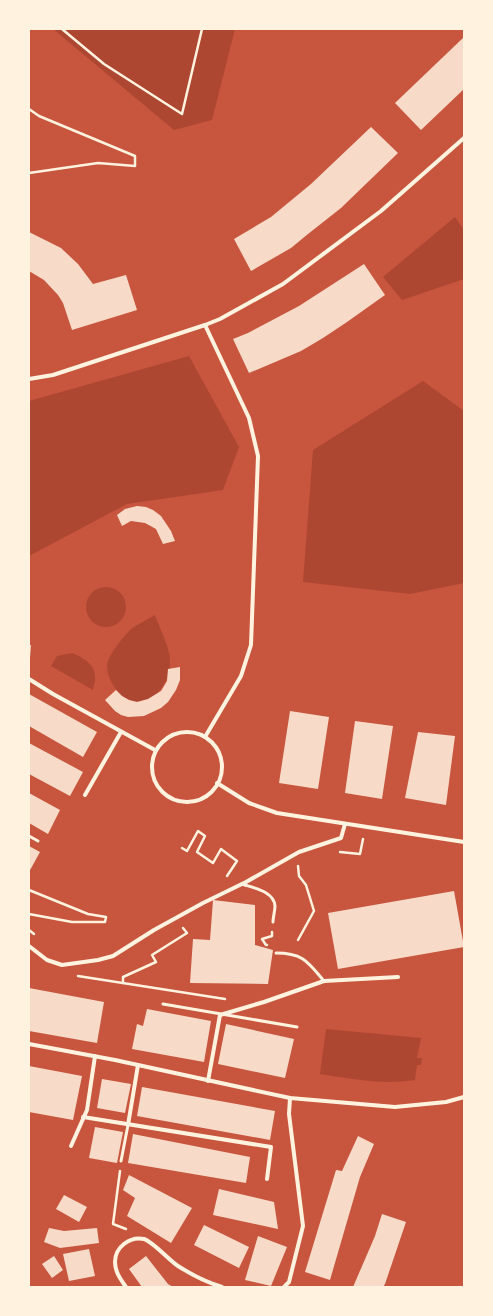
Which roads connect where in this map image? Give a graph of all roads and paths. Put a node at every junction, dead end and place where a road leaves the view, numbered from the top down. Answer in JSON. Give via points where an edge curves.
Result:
{"nodes":[{"id":1,"x":62,"y":29,"type":"edge"},
{"id":2,"x":202,"y":29,"type":"edge"},
{"id":3,"x":29,"y":109,"type":"edge"},
{"id":4,"x":464,"y":138,"type":"edge"},
{"id":5,"x":29,"y":173,"type":"edge"},
{"id":6,"x":205,"y":325,"type":"junction"},
{"id":7,"x":29,"y":379,"type":"edge"},
{"id":8,"x":29,"y":679,"type":"edge"},
{"id":9,"x":121,"y":732,"type":"junction"},
{"id":10,"x":205,"y":737,"type":"junction"},
{"id":11,"x":155,"y":750,"type":"junction"},
{"id":12,"x":217,"y":783,"type":"junction"},
{"id":13,"x":84,"y":795,"type":"dead end"},
{"id":14,"x":345,"y":824,"type":"junction"},
{"id":15,"x":365,"y":827,"type":"junction"},
{"id":16,"x":29,"y":836,"type":"edge"},
{"id":17,"x":38,"y":841,"type":"dead end"},
{"id":18,"x":464,"y":842,"type":"edge"},
{"id":19,"x":182,"y":848,"type":"dead end"},
{"id":20,"x":339,"y":852,"type":"dead end"},
{"id":21,"x":298,"y":864,"type":"dead end"},
{"id":22,"x":242,"y":884,"type":"junction"},
{"id":23,"x":29,"y":890,"type":"edge"},
{"id":24,"x":222,"y":894,"type":"junction"},
{"id":25,"x":29,"y":914,"type":"edge"},
{"id":26,"x":273,"y":922,"type":"dead end"},
{"id":27,"x":188,"y":923,"type":"dead end"},
{"id":28,"x":298,"y":940,"type":"dead end"},
{"id":29,"x":29,"y":946,"type":"edge"},
{"id":30,"x":276,"y":953,"type":"dead end"},
{"id":31,"x":72,"y":976,"type":"dead end"},
{"id":32,"x":398,"y":977,"type":"dead end"},
{"id":33,"x":324,"y":981,"type":"junction"},
{"id":34,"x":123,"y":983,"type":"junction"},
{"id":35,"x":228,"y":1000,"type":"dead end"},
{"id":36,"x":163,"y":1004,"type":"dead end"},
{"id":37,"x":220,"y":1015,"type":"junction"},
{"id":38,"x":296,"y":1028,"type":"dead end"},
{"id":39,"x":29,"y":1044,"type":"edge"},
{"id":40,"x":95,"y":1056,"type":"junction"},
{"id":41,"x":138,"y":1065,"type":"junction"},
{"id":42,"x":208,"y":1081,"type":"junction"},
{"id":43,"x":464,"y":1097,"type":"edge"},
{"id":44,"x":290,"y":1098,"type":"junction"},
{"id":45,"x":83,"y":1118,"type":"junction"},
{"id":46,"x":128,"y":1125,"type":"junction"},
{"id":47,"x":71,"y":1146,"type":"dead end"},
{"id":48,"x":122,"y":1161,"type":"joint"},
{"id":49,"x":267,"y":1179,"type":"dead end"},
{"id":50,"x":113,"y":1224,"type":"dead end"},
{"id":51,"x":126,"y":1287,"type":"edge"},
{"id":52,"x":222,"y":1287,"type":"edge"},
{"id":53,"x":284,"y":1287,"type":"edge"}],
"edges":[{"from":1,"to":2,"type":"path","via":[[104,64],[182,114]]},
{"from":3,"to":5,"type":"path","via":[[39,116],[135,156],[136,166],[98,163]]},
{"from":4,"to":6,"type":"street","via":[[381,211],[283,284]]},
{"from":6,"to":7,"type":"street","via":[[53,375]]},
{"from":6,"to":10,"type":"street","via":[[249,418],[258,456],[251,646],[241,676]]},
{"from":8,"to":9,"type":"street"},
{"from":9,"to":11,"type":"street"},
{"from":9,"to":13,"type":"street"},
{"from":10,"to":11,"type":"street","via":[[195,733],[175,734],[165,739]]},
{"from":10,"to":12,"type":"street","via":[[220,755],[222,767]]},
{"from":11,"to":12,"type":"street","via":[[152,769],[154,780],[170,798],[194,801],[204,797]]},
{"from":12,"to":14,"type":"street","via":[[249,803],[277,813]]},
{"from":14,"to":15,"type":"street"},
{"from":14,"to":22,"type":"street","via":[[341,838],[299,852]]},
{"from":15,"to":18,"type":"street"},
{"from":15,"to":20,"type":"path","via":[[360,854]]},
{"from":16,"to":17,"type":"lane"},
{"from":19,"to":24,"type":"path","via":[[187,851],[198,831],[205,836],[197,852],[213,863],[221,849],[237,861],[221,886]]},
{"from":21,"to":28,"type":"path","via":[[299,876],[306,885],[314,910]]},
{"from":22,"to":24,"type":"street"},
{"from":22,"to":26,"type":"lane","via":[[267,893],[272,899],[275,904]]},
{"from":23,"to":25,"type":"path","via":[[88,914],[106,917],[105,922],[72,922]]},
{"from":24,"to":29,"type":"street","via":[[154,930],[113,956],[62,964],[47,960]]},
{"from":27,"to":34,"type":"path","via":[[183,927],[186,933],[152,955],[156,962],[123,977]]},
{"from":30,"to":33,"type":"lane","via":[[303,958]]},
{"from":31,"to":34,"type":"path"},
{"from":32,"to":33,"type":"street"},
{"from":33,"to":37,"type":"street"},
{"from":34,"to":35,"type":"path"},
{"from":36,"to":37,"type":"lane"},
{"from":37,"to":38,"type":"lane"},
{"from":37,"to":42,"type":"street"},
{"from":39,"to":40,"type":"street"},
{"from":40,"to":41,"type":"street"},
{"from":40,"to":45,"type":"street"},
{"from":41,"to":42,"type":"street"},
{"from":41,"to":46,"type":"street"},
{"from":42,"to":44,"type":"street"},
{"from":43,"to":44,"type":"street","via":[[446,1102],[395,1107]]},
{"from":44,"to":53,"type":"street","via":[[289,1114],[303,1226],[289,1282]]},
{"from":45,"to":46,"type":"street"},
{"from":45,"to":47,"type":"street"},
{"from":46,"to":48,"type":"lane"},
{"from":46,"to":49,"type":"street","via":[[271,1147]]},
{"from":48,"to":50,"type":"path"},
{"from":51,"to":52,"type":"street","via":[[119,1278],[115,1262],[120,1248],[133,1239],[146,1239],[177,1266],[204,1281]]}]}
